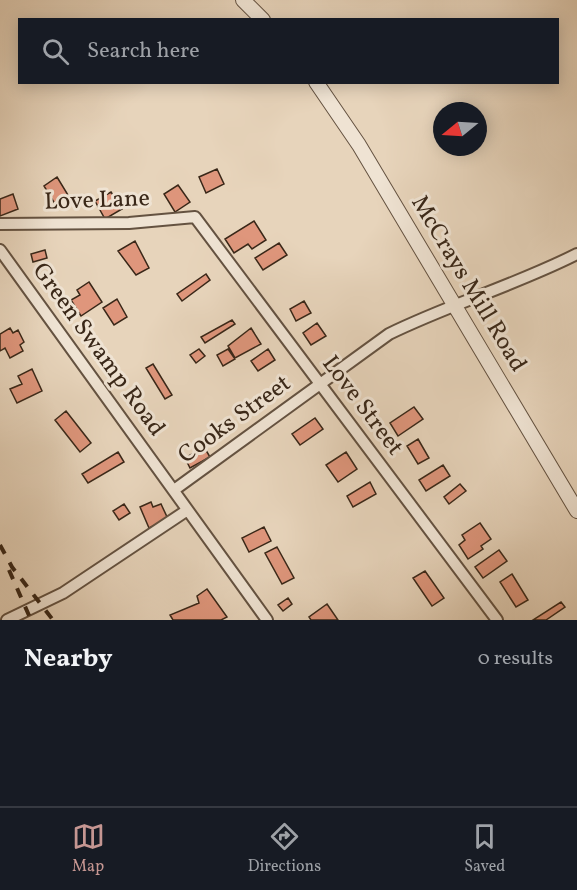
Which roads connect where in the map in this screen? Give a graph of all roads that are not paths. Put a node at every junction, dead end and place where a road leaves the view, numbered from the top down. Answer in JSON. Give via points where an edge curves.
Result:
{"nodes":[{"id":1,"x":243,"y":0,"type":"edge"},
{"id":2,"x":261,"y":18,"type":"edge"},
{"id":3,"x":317,"y":84,"type":"edge"},
{"id":4,"x":195,"y":217,"type":"joint"},
{"id":5,"x":0,"y":224,"type":"edge"},
{"id":6,"x":0,"y":250,"type":"edge"},
{"id":7,"x":577,"y":254,"type":"edge"},
{"id":8,"x":455,"y":306,"type":"junction"},
{"id":9,"x":319,"y":384,"type":"junction"},
{"id":10,"x":174,"y":490,"type":"junction"},
{"id":11,"x":186,"y":510,"type":"junction"},
{"id":12,"x":577,"y":511,"type":"edge"},
{"id":13,"x":7,"y":620,"type":"edge"},
{"id":14,"x":267,"y":620,"type":"edge"},
{"id":15,"x":497,"y":620,"type":"edge"}],
"edges":[{"from":1,"to":2,"type":"street"},
{"from":3,"to":8,"type":"street","name":"McCrays Mill Road","via":[[359,145]]},
{"from":4,"to":5,"type":"street","name":"Love Lane","via":[[129,223]]},
{"from":4,"to":9,"type":"street","name":"Love Street"},
{"from":6,"to":10,"type":"street","name":"Green Swamp Road"},
{"from":7,"to":8,"type":"street","name":"Cooks Street","via":[[534,276]]},
{"from":8,"to":9,"type":"street","name":"Cooks Street","via":[[389,334]]},
{"from":8,"to":12,"type":"street","name":"McCrays Mill Road"},
{"from":9,"to":10,"type":"street","name":"Cooks Street"},
{"from":9,"to":15,"type":"street","name":"Love Street"},
{"from":10,"to":11,"type":"street","name":"Green Swamp Road"},
{"from":11,"to":13,"type":"street","via":[[63,593]]},
{"from":11,"to":14,"type":"street","name":"Green Swamp Road"}]}
